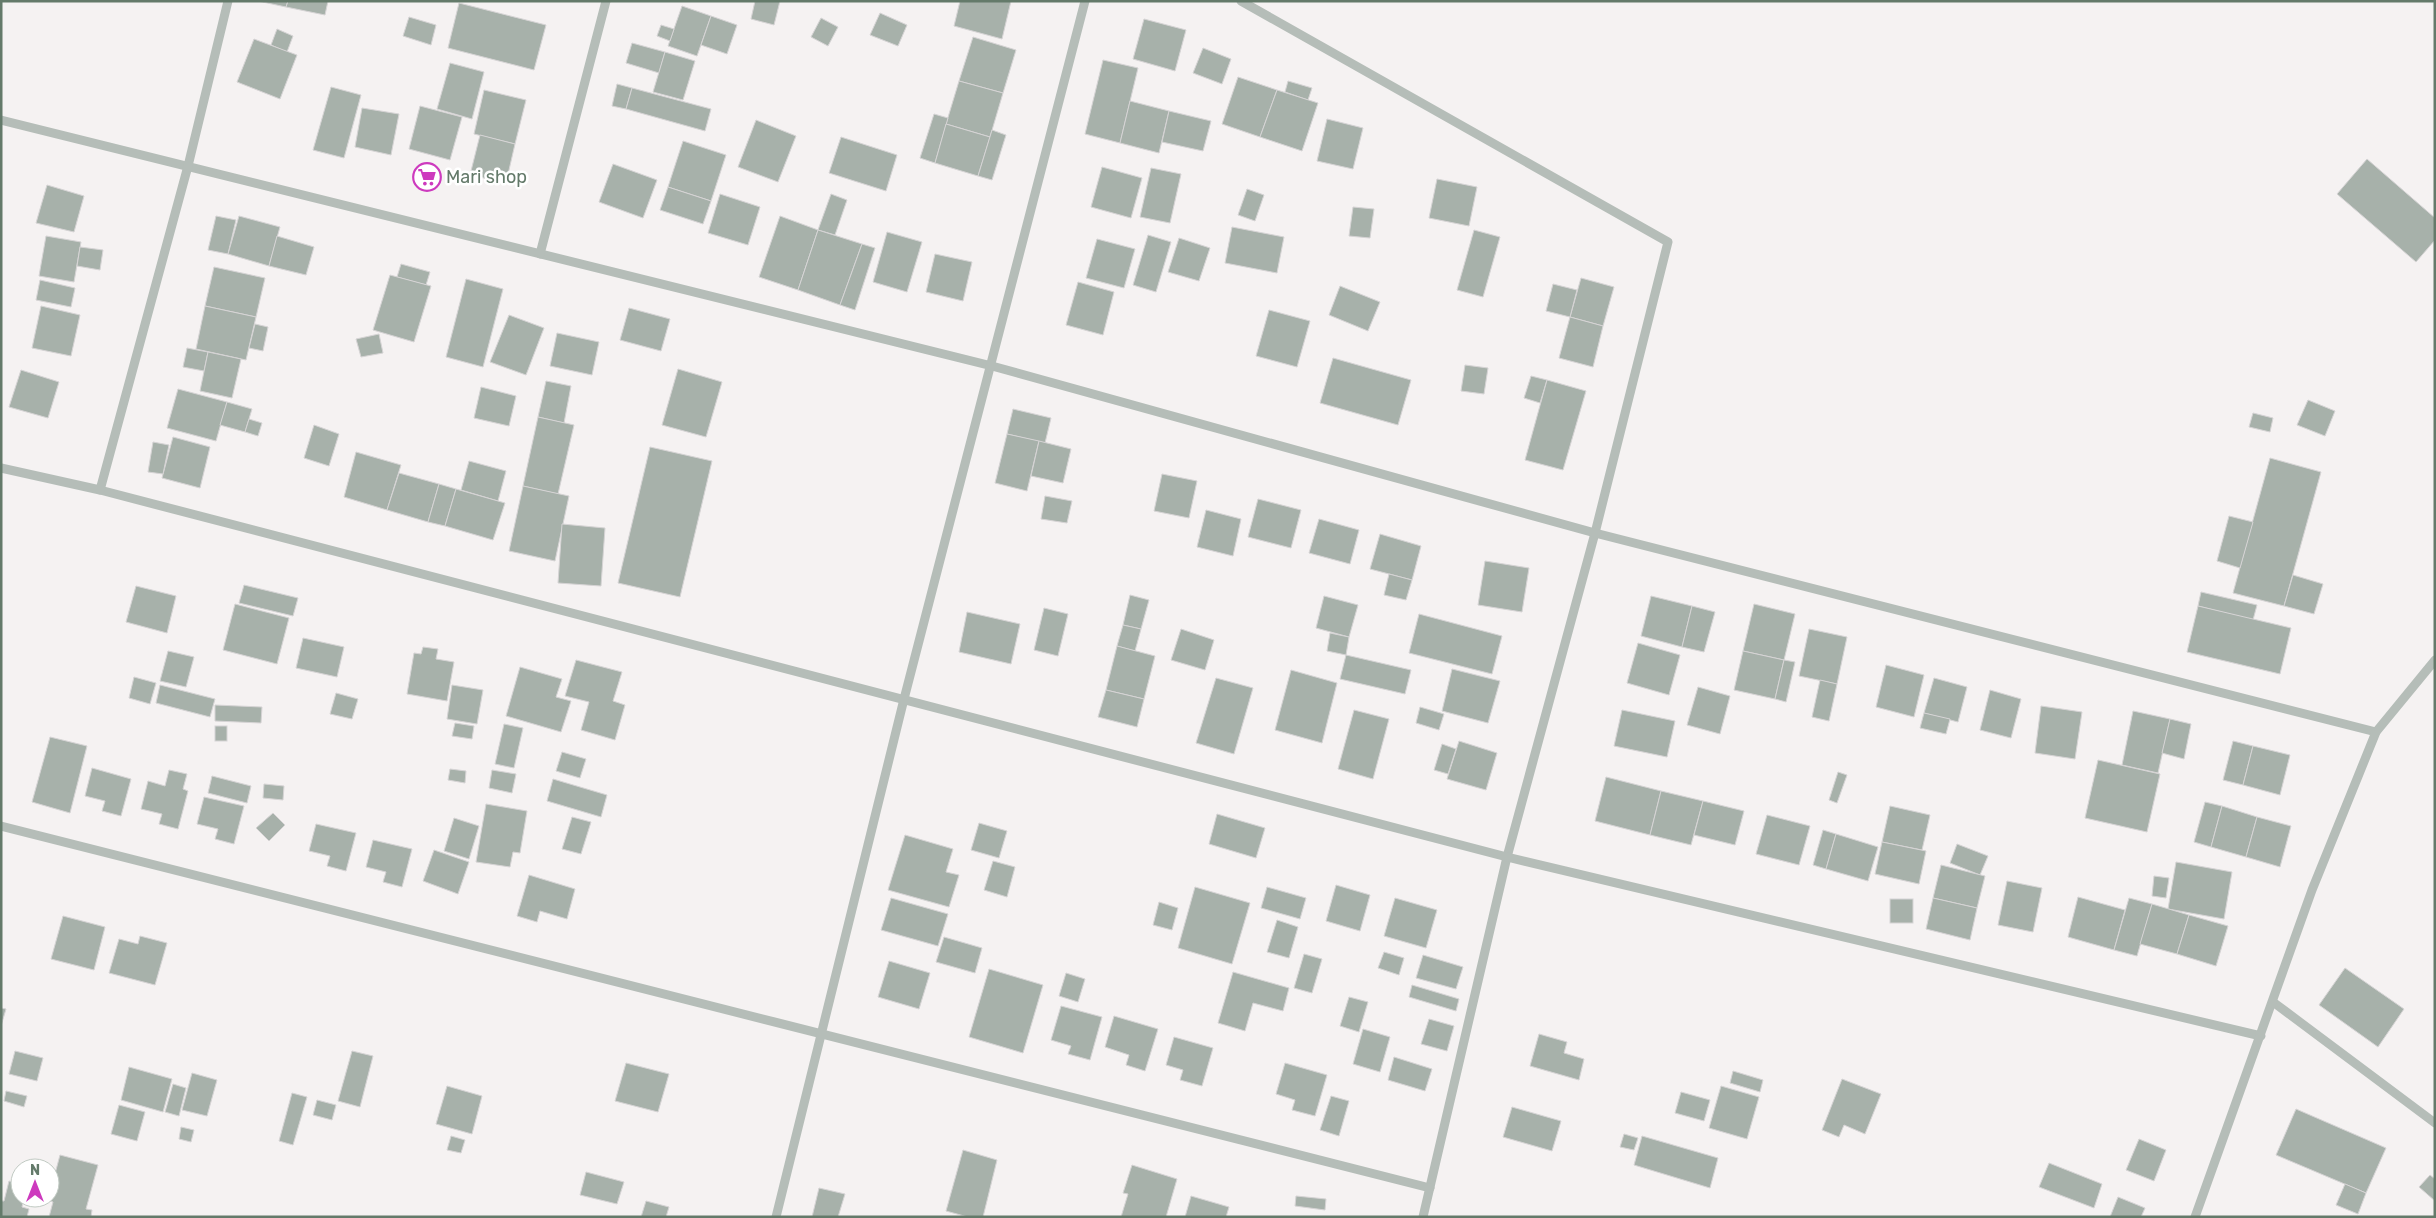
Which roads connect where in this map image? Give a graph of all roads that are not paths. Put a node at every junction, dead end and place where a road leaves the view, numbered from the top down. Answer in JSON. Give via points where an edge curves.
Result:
{"nodes":[{"id":1,"x":228,"y":1,"type":"edge"},
{"id":2,"x":606,"y":1,"type":"edge"},
{"id":3,"x":1086,"y":1,"type":"edge"},
{"id":4,"x":1241,"y":1,"type":"edge"},
{"id":5,"x":1,"y":120,"type":"edge"},
{"id":6,"x":188,"y":166,"type":"junction"},
{"id":7,"x":540,"y":254,"type":"junction"},
{"id":8,"x":992,"y":366,"type":"junction"},
{"id":9,"x":1,"y":468,"type":"edge"},
{"id":10,"x":100,"y":490,"type":"junction"},
{"id":11,"x":1595,"y":533,"type":"junction"},
{"id":12,"x":2435,"y":660,"type":"edge"},
{"id":13,"x":904,"y":699,"type":"junction"},
{"id":14,"x":2376,"y":732,"type":"junction"},
{"id":15,"x":1,"y":826,"type":"edge"},
{"id":16,"x":1506,"y":857,"type":"junction"},
{"id":17,"x":2273,"y":1002,"type":"junction"},
{"id":18,"x":823,"y":1033,"type":"junction"},
{"id":19,"x":2261,"y":1036,"type":"junction"},
{"id":20,"x":2435,"y":1123,"type":"edge"},
{"id":21,"x":1430,"y":1188,"type":"junction"},
{"id":22,"x":776,"y":1217,"type":"edge"},
{"id":23,"x":1423,"y":1217,"type":"edge"},
{"id":24,"x":2194,"y":1217,"type":"edge"}],
"edges":[{"from":1,"to":6,"type":"street"},
{"from":2,"to":7,"type":"street"},
{"from":3,"to":8,"type":"street"},
{"from":4,"to":11,"type":"street","via":[[1668,242]]},
{"from":5,"to":6,"type":"street"},
{"from":6,"to":7,"type":"street"},
{"from":6,"to":10,"type":"street"},
{"from":7,"to":8,"type":"street"},
{"from":8,"to":11,"type":"street"},
{"from":8,"to":13,"type":"street"},
{"from":9,"to":10,"type":"street"},
{"from":10,"to":13,"type":"street"},
{"from":11,"to":14,"type":"street"},
{"from":11,"to":16,"type":"street"},
{"from":12,"to":14,"type":"street"},
{"from":13,"to":16,"type":"street"},
{"from":13,"to":18,"type":"street"},
{"from":14,"to":17,"type":"street","via":[[2312,890]]},
{"from":15,"to":18,"type":"street"},
{"from":16,"to":19,"type":"street"},
{"from":16,"to":21,"type":"street"},
{"from":17,"to":19,"type":"street"},
{"from":17,"to":20,"type":"street"},
{"from":18,"to":21,"type":"street"},
{"from":18,"to":22,"type":"street"},
{"from":19,"to":24,"type":"street"},
{"from":21,"to":23,"type":"street"}]}
